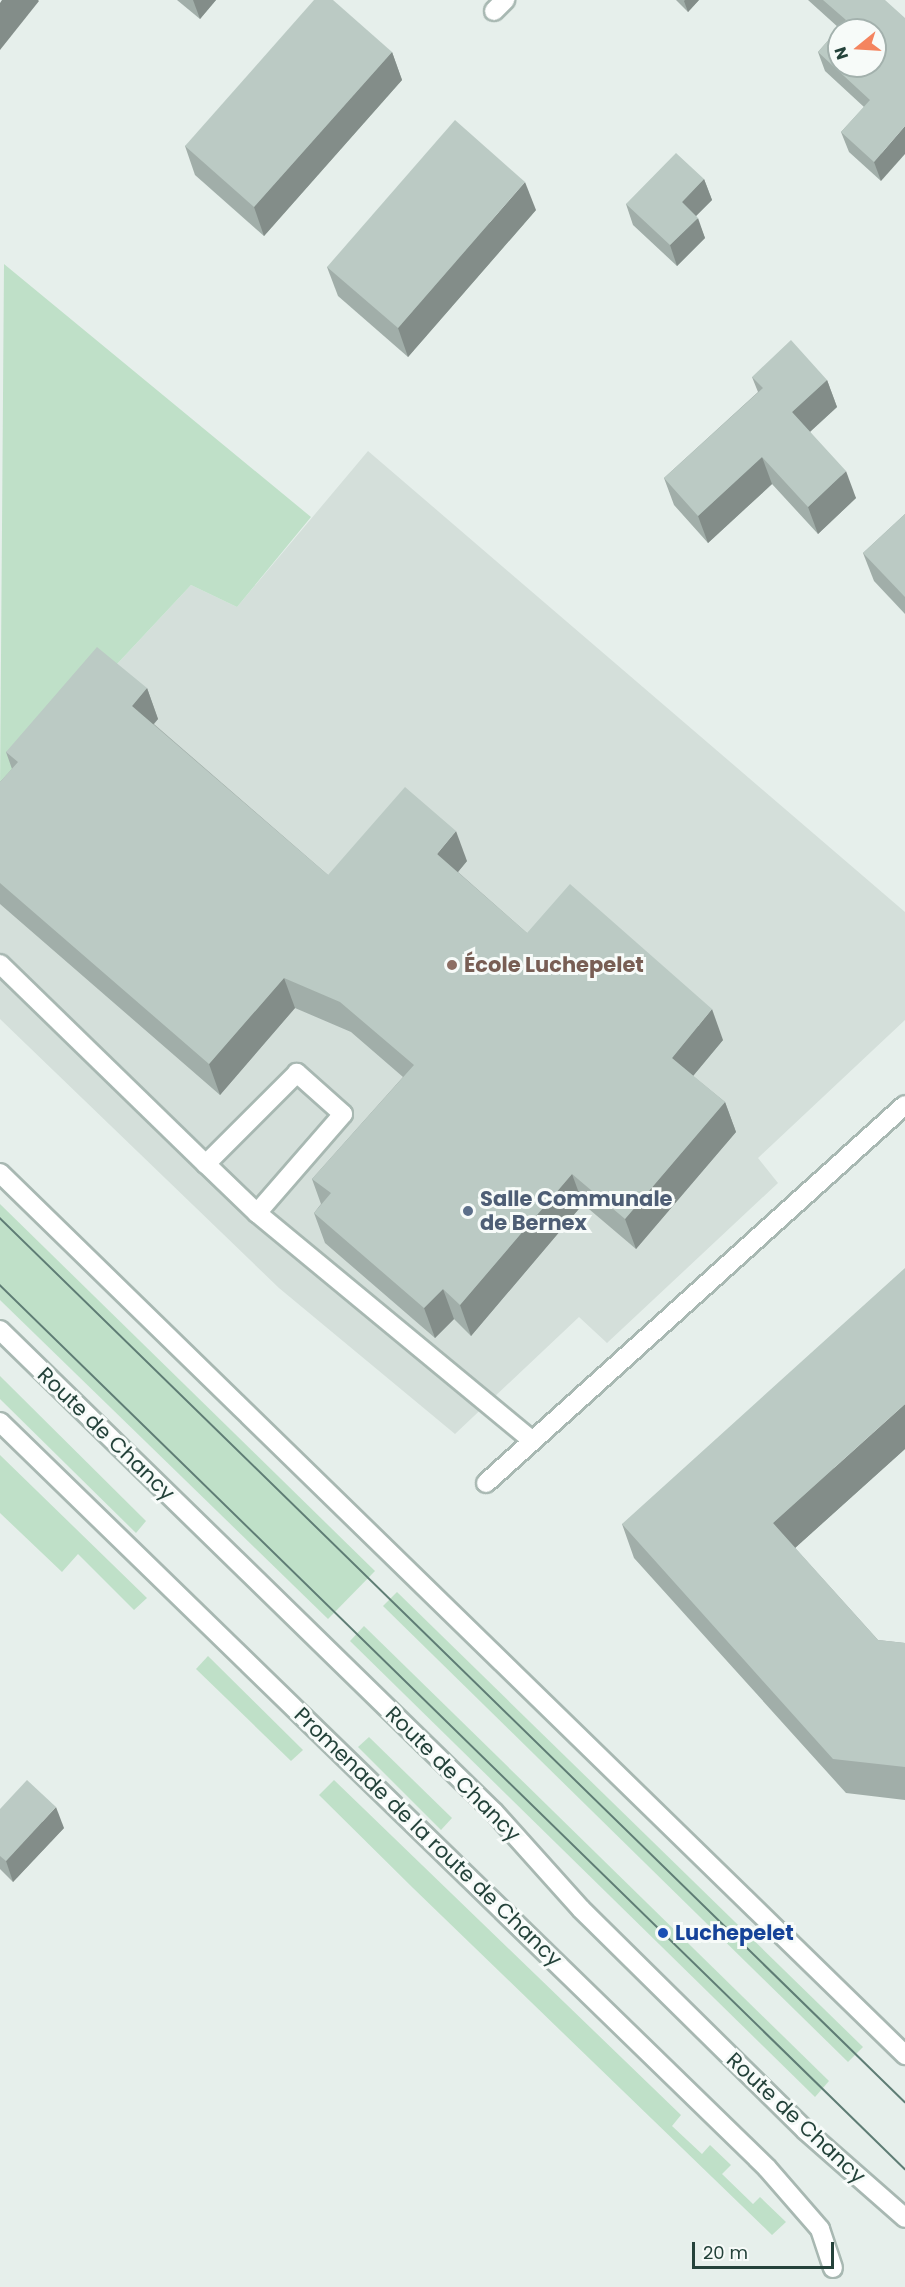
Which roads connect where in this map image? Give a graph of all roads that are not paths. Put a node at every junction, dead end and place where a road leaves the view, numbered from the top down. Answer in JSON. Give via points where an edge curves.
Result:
{"nodes":[{"id":1,"x":0,"y":964,"type":"edge"},
{"id":2,"x":905,"y":1105,"type":"edge"},
{"id":3,"x":206,"y":1164,"type":"junction"},
{"id":4,"x":0,"y":1173,"type":"edge"},
{"id":5,"x":257,"y":1213,"type":"junction"},
{"id":6,"x":0,"y":1330,"type":"edge"},
{"id":7,"x":0,"y":1422,"type":"edge"},
{"id":8,"x":531,"y":1440,"type":"junction"},
{"id":9,"x":486,"y":1483,"type":"dead end"},
{"id":10,"x":905,"y":2055,"type":"edge"},
{"id":11,"x":905,"y":2218,"type":"edge"},
{"id":12,"x":833,"y":2268,"type":"dead end"}],
"edges":[{"from":1,"to":3,"type":"main road"},
{"from":2,"to":8,"type":"main road"},
{"from":3,"to":5,"type":"main road"},
{"from":3,"to":5,"type":"main road","via":[[297,1073],[343,1114]]},
{"from":4,"to":10,"type":"main road"},
{"from":5,"to":8,"type":"main road"},
{"from":6,"to":11,"type":"main road","name":"Route de Chancy","via":[[494,1812],[580,1909],[805,2130]]},
{"from":7,"to":12,"type":"main road","name":"Promenade de la route de Chancy","via":[[768,2168],[820,2229]]},
{"from":8,"to":9,"type":"main road"}]}
